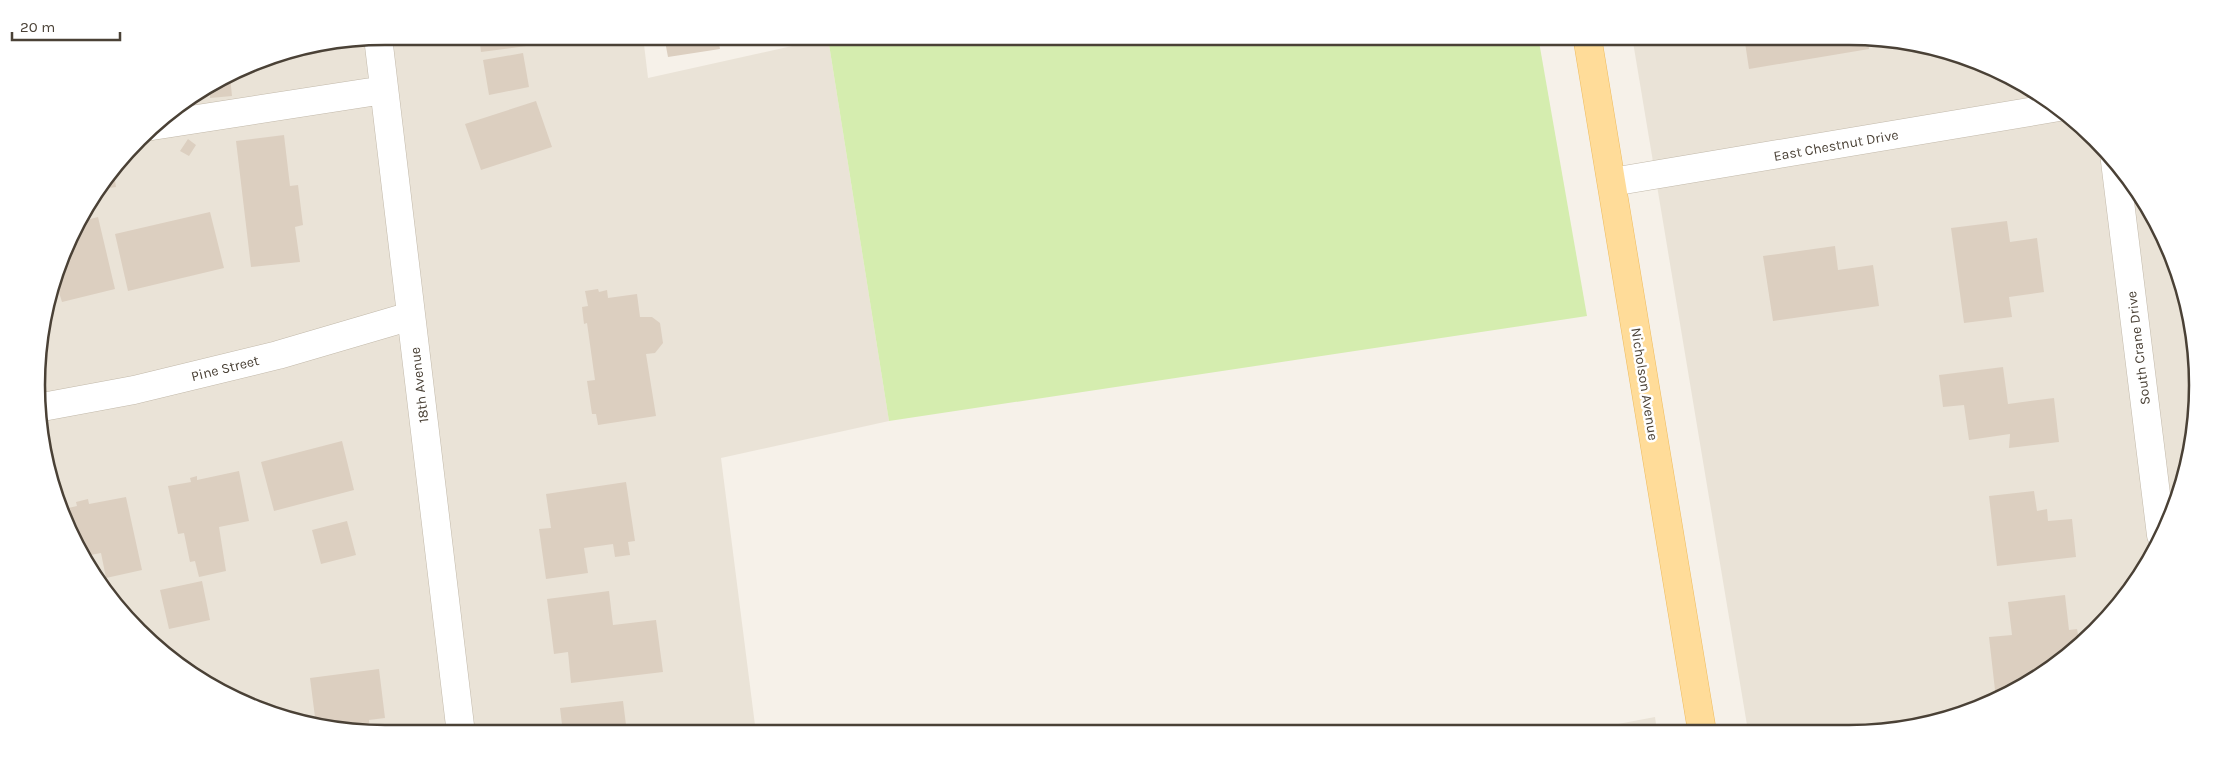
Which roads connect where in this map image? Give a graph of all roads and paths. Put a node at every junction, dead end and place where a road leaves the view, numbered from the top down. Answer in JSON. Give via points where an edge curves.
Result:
{"nodes":[{"id":1,"x":379,"y":45,"type":"edge"},
{"id":2,"x":1589,"y":45,"type":"edge"},
{"id":3,"x":384,"y":90,"type":"junction"},
{"id":4,"x":2048,"y":109,"type":"edge"},
{"id":5,"x":168,"y":124,"type":"edge"},
{"id":6,"x":2117,"y":175,"type":"edge"},
{"id":7,"x":1612,"y":182,"type":"junction"},
{"id":8,"x":411,"y":316,"type":"junction"},
{"id":9,"x":46,"y":406,"type":"edge"},
{"id":10,"x":2159,"y":523,"type":"edge"},
{"id":11,"x":460,"y":725,"type":"edge"},
{"id":12,"x":1701,"y":725,"type":"edge"}],
"edges":[{"from":1,"to":3,"type":"street","name":"18th Avenue"},
{"from":2,"to":7,"type":"main road","name":"Nicholson Avenue"},
{"from":3,"to":5,"type":"street"},
{"from":3,"to":8,"type":"street","name":"18th Avenue"},
{"from":4,"to":7,"type":"street","name":"East Chestnut Drive"},
{"from":6,"to":10,"type":"street","name":"South Crane Drive"},
{"from":7,"to":12,"type":"main road","name":"Nicholson Avenue"},
{"from":8,"to":9,"type":"street","name":"Pine Street","via":[[278,355],[134,390]]},
{"from":8,"to":11,"type":"street","name":"18th Avenue"}]}
